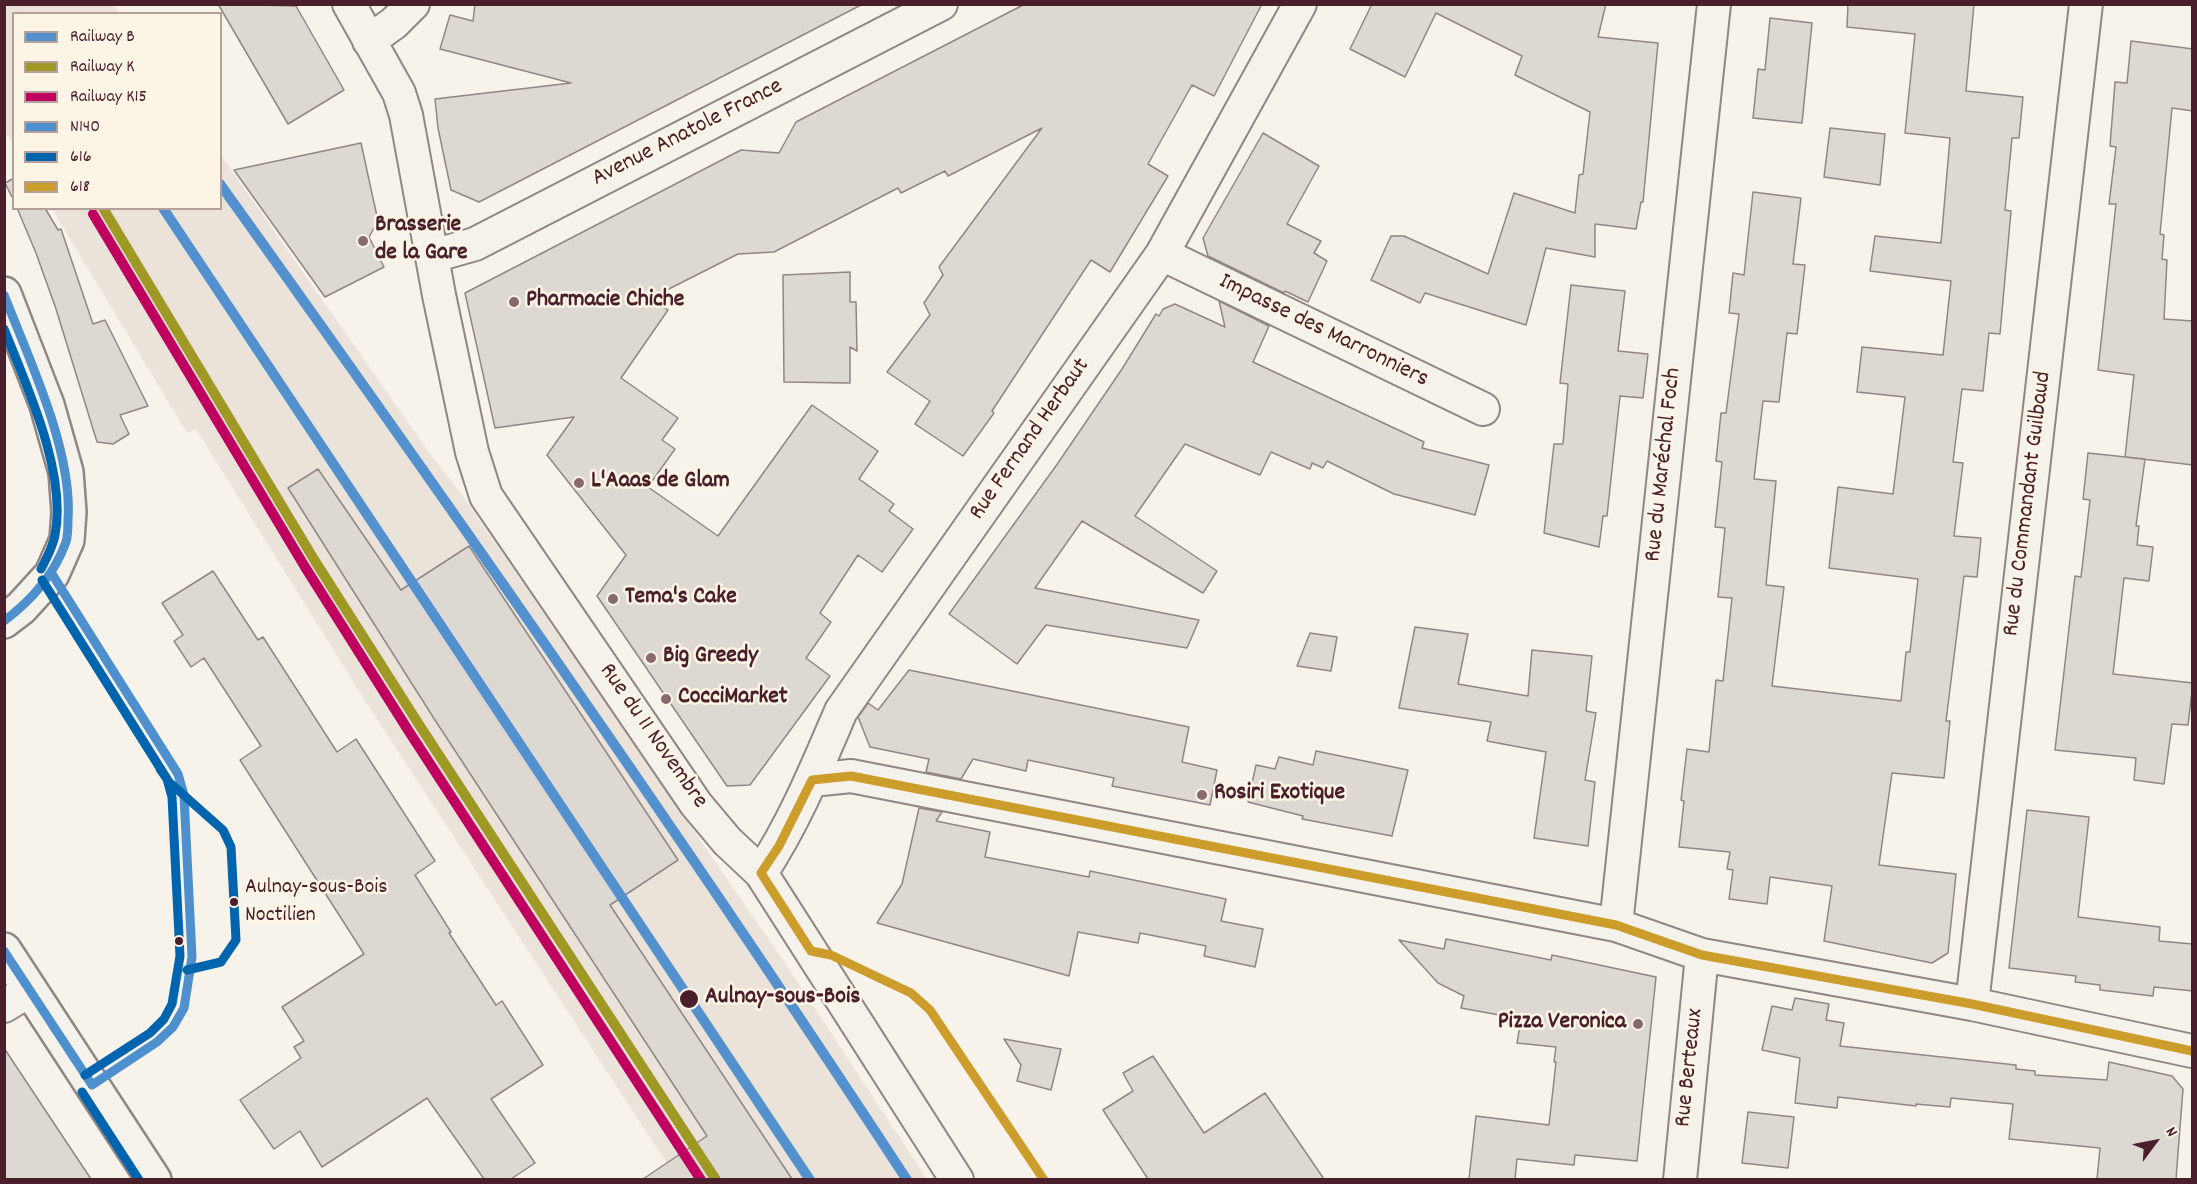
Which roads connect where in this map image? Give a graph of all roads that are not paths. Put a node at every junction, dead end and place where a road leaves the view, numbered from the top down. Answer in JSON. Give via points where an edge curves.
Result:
{"nodes":[{"id":1,"x":349,"y":4,"type":"edge"},
{"id":2,"x":413,"y":4,"type":"edge"},
{"id":3,"x":941,"y":4,"type":"edge"},
{"id":4,"x":1300,"y":4,"type":"edge"},
{"id":5,"x":1714,"y":4,"type":"edge"},
{"id":6,"x":2086,"y":4,"type":"edge"},
{"id":7,"x":369,"y":41,"type":"junction"},
{"id":8,"x":1162,"y":254,"type":"junction"},
{"id":9,"x":433,"y":256,"type":"junction"},
{"id":10,"x":4,"y":294,"type":"edge"},
{"id":11,"x":1483,"y":409,"type":"dead end"},
{"id":12,"x":4,"y":621,"type":"edge"},
{"id":13,"x":812,"y":780,"type":"junction"},
{"id":14,"x":761,"y":873,"type":"junction"},
{"id":15,"x":1616,"y":925,"type":"junction"},
{"id":16,"x":4,"y":950,"type":"edge"},
{"id":17,"x":1702,"y":956,"type":"junction"},
{"id":18,"x":17,"y":998,"type":"edge"},
{"id":19,"x":1972,"y":1004,"type":"junction"},
{"id":20,"x":2193,"y":1051,"type":"edge"},
{"id":21,"x":154,"y":1179,"type":"edge"},
{"id":22,"x":957,"y":1179,"type":"edge"},
{"id":23,"x":1680,"y":1179,"type":"edge"}],
"edges":[{"from":1,"to":7,"type":"street","name":"Rue du 11 Novembre"},
{"from":2,"to":7,"type":"street"},
{"from":3,"to":9,"type":"street","name":"Avenue Anatole France","via":[[475,244]]},
{"from":4,"to":8,"type":"street","name":"Rue Fernand Herbaut"},
{"from":5,"to":15,"type":"street","name":"Rue du Maréchal Foch"},
{"from":6,"to":19,"type":"street","name":"Rue du Commandant Guilbaud"},
{"from":7,"to":9,"type":"street","name":"Rue du 11 Novembre","via":[[399,93],[406,115]]},
{"from":8,"to":11,"type":"street","name":"Impasse des Marronniers"},
{"from":8,"to":13,"type":"street","name":"Rue Fernand Herbaut","via":[[841,711]]},
{"from":9,"to":14,"type":"street","name":"Rue du 11 Novembre","via":[[472,452],[486,496],[696,804]]},
{"from":10,"to":12,"type":"street","via":[[47,405],[66,472],[69,512],[67,540],[52,574]]},
{"from":13,"to":14,"type":"street","name":"Rue Fernand Herbaut"},
{"from":13,"to":15,"type":"street","via":[[851,776]]},
{"from":14,"to":22,"type":"street","name":"Rue du 11 Novembre"},
{"from":15,"to":17,"type":"street"},
{"from":16,"to":18,"type":"street"},
{"from":17,"to":19,"type":"street"},
{"from":17,"to":23,"type":"street","name":"Rue Berteaux"},
{"from":18,"to":21,"type":"street"},
{"from":19,"to":20,"type":"street"}]}
